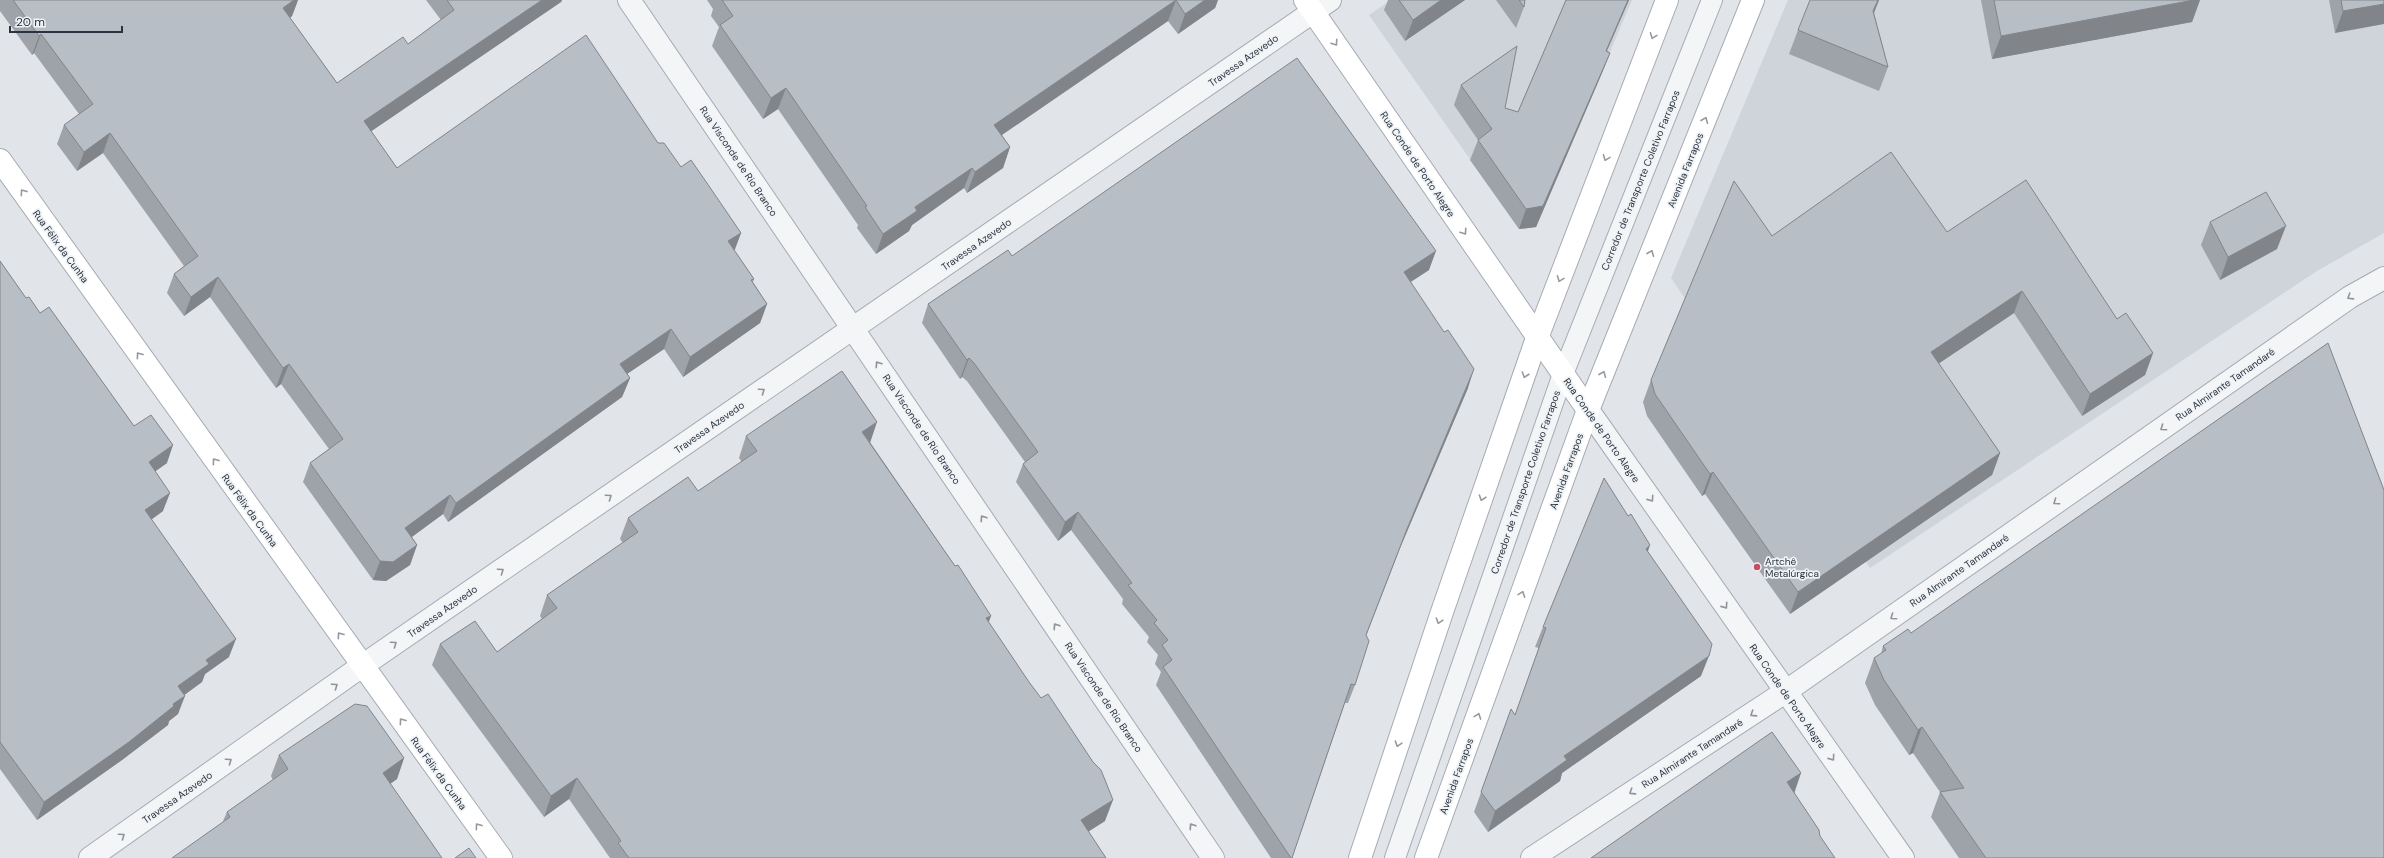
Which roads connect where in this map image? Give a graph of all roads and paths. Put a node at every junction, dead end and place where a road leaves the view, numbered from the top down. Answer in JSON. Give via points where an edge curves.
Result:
{"nodes":[{"id":1,"x":629,"y":0,"type":"edge"},
{"id":2,"x":1667,"y":0,"type":"edge"},
{"id":3,"x":1712,"y":0,"type":"edge"},
{"id":4,"x":1753,"y":0,"type":"edge"},
{"id":5,"x":1316,"y":4,"type":"edge"},
{"id":6,"x":0,"y":160,"type":"edge"},
{"id":7,"x":2384,"y":278,"type":"edge"},
{"id":8,"x":853,"y":328,"type":"junction"},
{"id":9,"x":1537,"y":338,"type":"junction"},
{"id":10,"x":1563,"y":374,"type":"junction"},
{"id":11,"x":1588,"y":410,"type":"junction"},
{"id":12,"x":362,"y":666,"type":"junction"},
{"id":13,"x":1785,"y":692,"type":"junction"},
{"id":14,"x":90,"y":858,"type":"edge"},
{"id":15,"x":501,"y":858,"type":"edge"},
{"id":16,"x":1214,"y":858,"type":"edge"},
{"id":17,"x":1360,"y":858,"type":"edge"},
{"id":18,"x":1395,"y":858,"type":"edge"},
{"id":19,"x":1426,"y":858,"type":"edge"},
{"id":20,"x":1532,"y":858,"type":"edge"},
{"id":21,"x":1903,"y":858,"type":"edge"}],
"edges":[{"from":1,"to":8,"type":"street","name":"Rua Visconde de Rio Branco"},
{"from":2,"to":9,"type":"main road","one_way":true},
{"from":3,"to":10,"type":"lane","name":"Corredor de Transporte Coletivo Farrapos"},
{"from":11,"to":4,"type":"main road","name":"Avenida Farrapos","one_way":true},
{"from":5,"to":8,"type":"street","name":"Travessa Azevedo"},
{"from":5,"to":9,"type":"main road","name":"Rua Conde de Porto Alegre","one_way":true},
{"from":12,"to":6,"type":"main road","name":"Rua Félix da Cunha","one_way":true},
{"from":7,"to":13,"type":"street","name":"Rua Almirante Tamandaré","one_way":true,"via":[[2350,297]]},
{"from":12,"to":8,"type":"street","name":"Travessa Azevedo","one_way":true},
{"from":16,"to":8,"type":"street","name":"Rua Visconde de Rio Branco","one_way":true},
{"from":9,"to":10,"type":"main road","name":"Rua Conde de Porto Alegre"},
{"from":9,"to":17,"type":"main road","one_way":true},
{"from":10,"to":11,"type":"main road","name":"Rua Conde de Porto Alegre"},
{"from":10,"to":18,"type":"lane","name":"Corredor de Transporte Coletivo Farrapos"},
{"from":11,"to":13,"type":"street","name":"Rua Conde de Porto Alegre","one_way":true},
{"from":19,"to":11,"type":"main road","name":"Avenida Farrapos","one_way":true},
{"from":14,"to":12,"type":"street","name":"Travessa Azevedo","one_way":true},
{"from":15,"to":12,"type":"main road","name":"Rua Félix da Cunha","one_way":true},
{"from":13,"to":20,"type":"street","name":"Rua Almirante Tamandaré","one_way":true},
{"from":13,"to":21,"type":"street","name":"Rua Conde de Porto Alegre","one_way":true}]}
